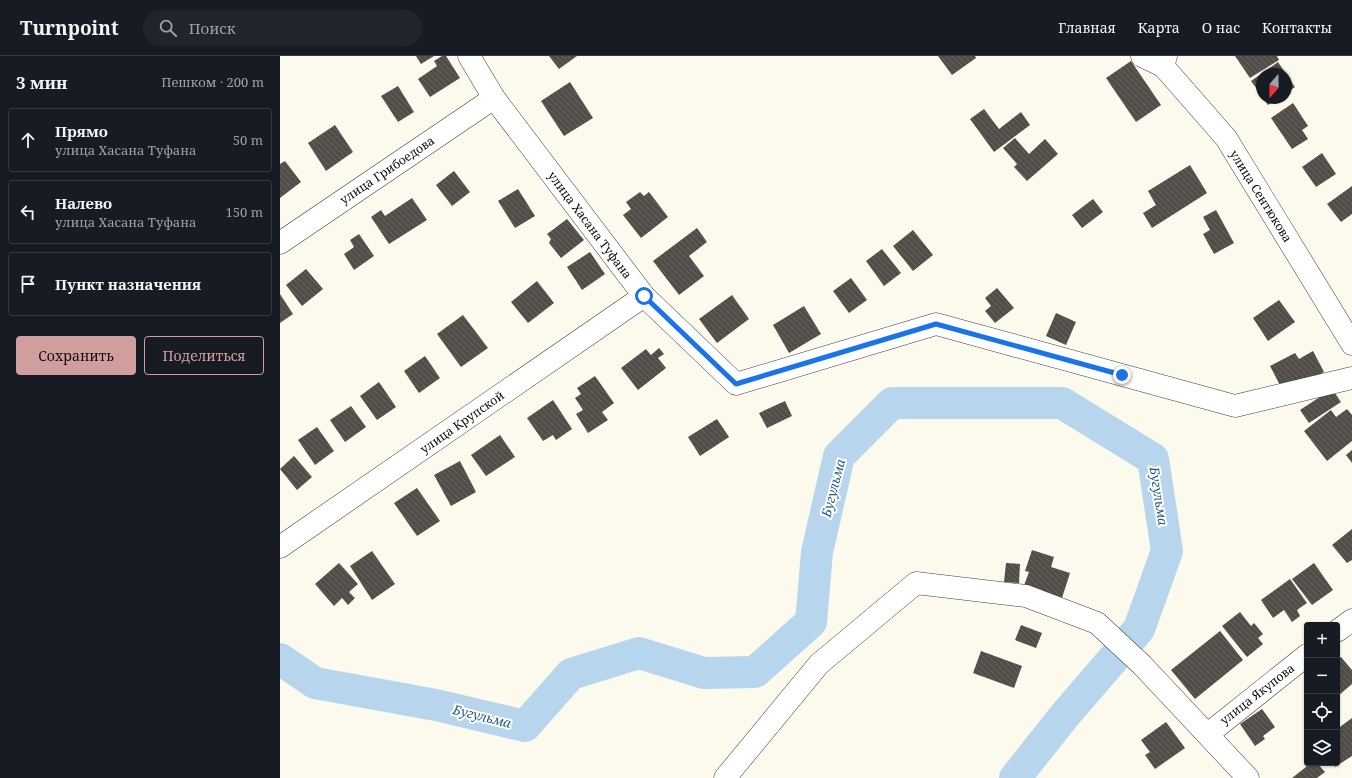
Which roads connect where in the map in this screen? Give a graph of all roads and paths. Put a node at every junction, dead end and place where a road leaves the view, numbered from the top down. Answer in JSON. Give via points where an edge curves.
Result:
{"nodes":[{"id":1,"x":469,"y":56,"type":"edge"},
{"id":2,"x":1142,"y":56,"type":"edge"},
{"id":3,"x":1165,"y":61,"type":"edge"},
{"id":4,"x":494,"y":98,"type":"junction"},
{"id":5,"x":280,"y":243,"type":"edge"},
{"id":6,"x":644,"y":296,"type":"junction"},
{"id":7,"x":1352,"y":344,"type":"edge"},
{"id":8,"x":1352,"y":378,"type":"edge"},
{"id":9,"x":280,"y":547,"type":"edge"},
{"id":10,"x":1352,"y":620,"type":"edge"},
{"id":11,"x":1340,"y":630,"type":"edge"},
{"id":12,"x":1304,"y":657,"type":"edge"},
{"id":13,"x":1208,"y":734,"type":"junction"},
{"id":14,"x":724,"y":778,"type":"edge"},
{"id":15,"x":1248,"y":778,"type":"edge"}],
"edges":[{"from":1,"to":4,"type":"street","name":"улица Хасана Туфана"},
{"from":2,"to":3,"type":"street"},
{"from":3,"to":7,"type":"street","name":"улица Сентюкова","via":[[1226,138]]},
{"from":4,"to":5,"type":"street","name":"улица Грибоедова"},
{"from":4,"to":6,"type":"street","name":"улица Хасана Туфана"},
{"from":6,"to":8,"type":"street","name":"улица Хасана Туфана","via":[[736,384],[936,324],[1235,406]]},
{"from":6,"to":9,"type":"street","name":"улица Крупской"},
{"from":10,"to":11,"type":"street"},
{"from":12,"to":13,"type":"street","name":"улица Якупова"},
{"from":13,"to":14,"type":"street","via":[[1142,665],[1097,623],[1026,596],[916,583],[819,664]]},
{"from":13,"to":15,"type":"street"}]}
